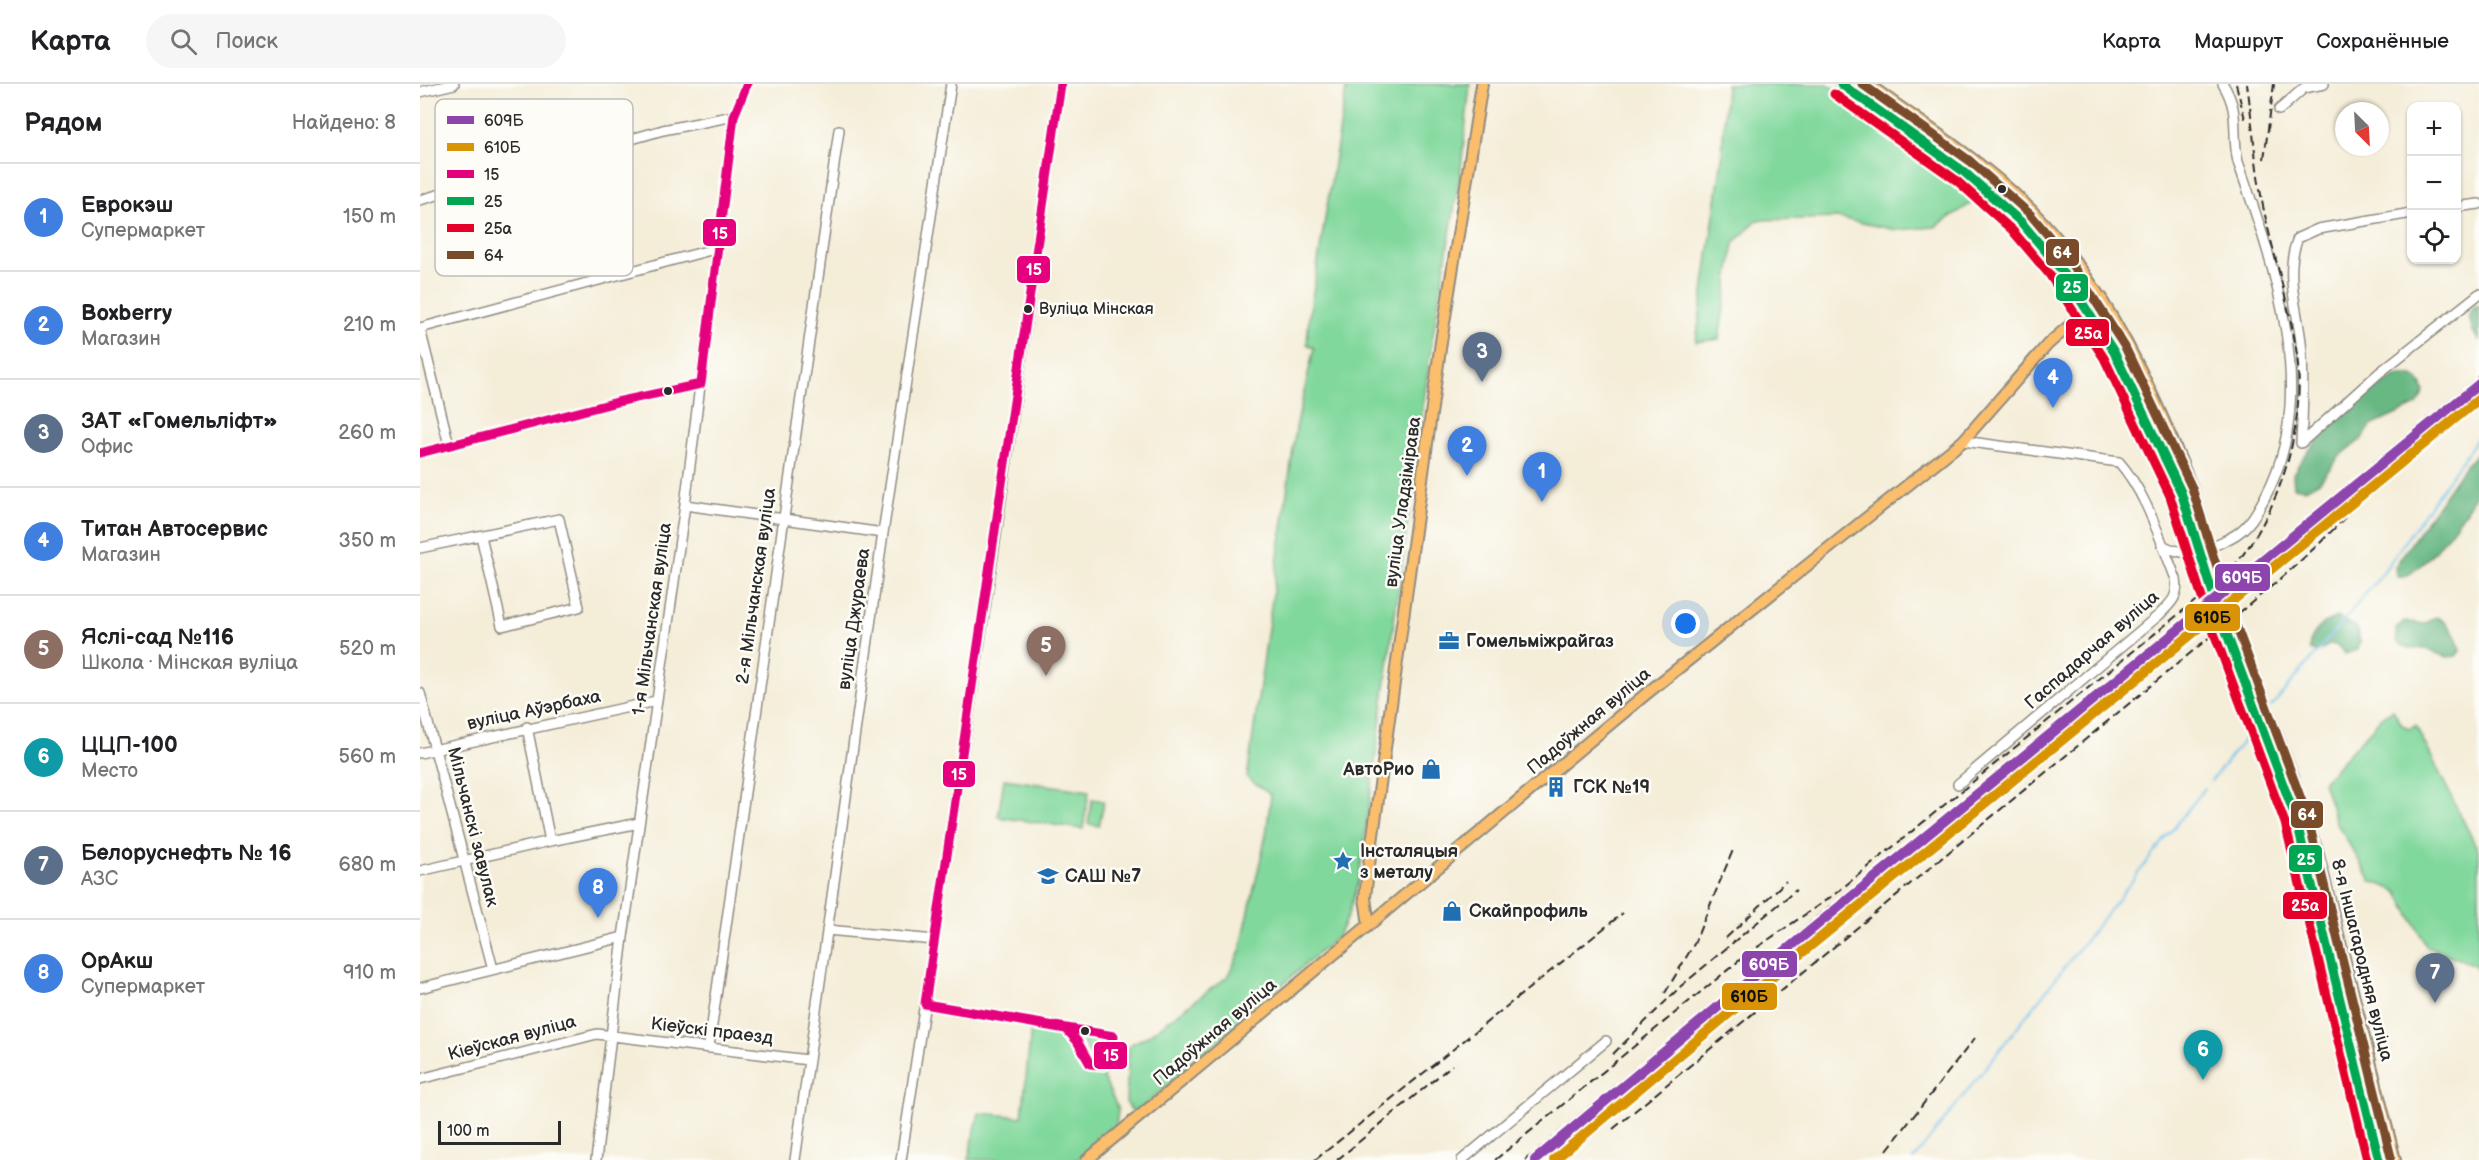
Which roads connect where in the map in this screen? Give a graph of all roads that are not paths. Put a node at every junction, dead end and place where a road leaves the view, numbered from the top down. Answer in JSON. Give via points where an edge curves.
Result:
{"nodes":[{"id":1,"x":454,"y":84,"type":"edge"},
{"id":2,"x":747,"y":84,"type":"edge"},
{"id":3,"x":951,"y":84,"type":"edge"},
{"id":4,"x":1060,"y":84,"type":"edge"},
{"id":5,"x":1482,"y":84,"type":"edge"},
{"id":6,"x":1841,"y":84,"type":"edge"},
{"id":7,"x":1868,"y":84,"type":"edge"},
{"id":8,"x":2223,"y":84,"type":"edge"},
{"id":9,"x":2324,"y":84,"type":"edge"},
{"id":10,"x":420,"y":92,"type":"edge"},
{"id":11,"x":2279,"y":110,"type":"dead end"},
{"id":12,"x":734,"y":116,"type":"junction"},
{"id":13,"x":839,"y":130,"type":"dead end"},
{"id":14,"x":633,"y":139,"type":"edge"},
{"id":15,"x":435,"y":196,"type":"edge"},
{"id":16,"x":420,"y":200,"type":"edge"},
{"id":17,"x":2479,"y":204,"type":"edge"},
{"id":18,"x":2461,"y":206,"type":"edge"},
{"id":19,"x":2407,"y":214,"type":"edge"},
{"id":20,"x":718,"y":248,"type":"junction"},
{"id":21,"x":633,"y":271,"type":"edge"},
{"id":22,"x":614,"y":276,"type":"edge"},
{"id":23,"x":2479,"y":294,"type":"edge"},
{"id":24,"x":2102,"y":298,"type":"junction"},
{"id":25,"x":2088,"y":309,"type":"junction"},
{"id":26,"x":420,"y":328,"type":"edge"},
{"id":27,"x":701,"y":384,"type":"junction"},
{"id":28,"x":1963,"y":441,"type":"junction"},
{"id":29,"x":449,"y":445,"type":"junction"},
{"id":30,"x":420,"y":453,"type":"edge"},
{"id":31,"x":2186,"y":490,"type":"junction"},
{"id":32,"x":685,"y":506,"type":"junction"},
{"id":33,"x":782,"y":519,"type":"junction"},
{"id":34,"x":883,"y":533,"type":"junction"},
{"id":35,"x":481,"y":536,"type":"junction"},
{"id":36,"x":2162,"y":545,"type":"junction"},
{"id":37,"x":420,"y":548,"type":"edge"},
{"id":38,"x":420,"y":693,"type":"edge"},
{"id":39,"x":656,"y":701,"type":"junction"},
{"id":40,"x":527,"y":727,"type":"junction"},
{"id":41,"x":435,"y":749,"type":"junction"},
{"id":42,"x":420,"y":753,"type":"edge"},
{"id":43,"x":2288,"y":779,"type":"junction"},
{"id":44,"x":1958,"y":784,"type":"dead end"},
{"id":45,"x":639,"y":823,"type":"junction"},
{"id":46,"x":550,"y":841,"type":"junction"},
{"id":47,"x":464,"y":861,"type":"junction"},
{"id":48,"x":420,"y":871,"type":"edge"},
{"id":49,"x":2332,"y":907,"type":"junction"},
{"id":50,"x":2321,"y":913,"type":"junction"},
{"id":51,"x":1370,"y":925,"type":"junction"},
{"id":52,"x":827,"y":930,"type":"junction"},
{"id":53,"x":623,"y":937,"type":"junction"},
{"id":54,"x":935,"y":940,"type":"junction"},
{"id":55,"x":493,"y":969,"type":"junction"},
{"id":56,"x":420,"y":988,"type":"edge"},
{"id":57,"x":613,"y":1036,"type":"junction"},
{"id":58,"x":1606,"y":1041,"type":"dead end"},
{"id":59,"x":709,"y":1046,"type":"junction"},
{"id":60,"x":808,"y":1060,"type":"junction"},
{"id":61,"x":2371,"y":1062,"type":"junction"},
{"id":62,"x":2357,"y":1065,"type":"junction"},
{"id":63,"x":420,"y":1079,"type":"edge"},
{"id":64,"x":597,"y":1160,"type":"edge"},
{"id":65,"x":795,"y":1160,"type":"edge"},
{"id":66,"x":901,"y":1160,"type":"edge"},
{"id":67,"x":1087,"y":1160,"type":"edge"},
{"id":68,"x":1462,"y":1160,"type":"edge"},
{"id":69,"x":2379,"y":1160,"type":"edge"},
{"id":70,"x":2395,"y":1160,"type":"edge"}],
"edges":[{"from":1,"to":10,"type":"street"},
{"from":2,"to":12,"type":"street","name":"1-я Мільчанская вуліца"},
{"from":3,"to":34,"type":"street","name":"вуліца Джураева"},
{"from":4,"to":54,"type":"street"},
{"from":5,"to":51,"type":"main road","name":"вуліца Уладзімірава","via":[[1367,879],[1365,898]]},
{"from":6,"to":25,"type":"main road","name":"8-я Іншагародняя вуліца","via":[[1974,179],[2043,246]]},
{"from":7,"to":24,"type":"main road","name":"8-я Іншагародняя вуліца","via":[[1974,161],[2033,212]]},
{"from":8,"to":36,"type":"street","via":[[2232,100],[2238,162],[2268,252],[2284,322],[2292,393],[2287,434],[2278,473],[2254,517],[2234,536],[2188,555]]},
{"from":9,"to":11,"type":"street","via":[[2304,88]]},
{"from":12,"to":14,"type":"street"},
{"from":12,"to":20,"type":"street","name":"1-я Мільчанская вуліца"},
{"from":13,"to":33,"type":"street","name":"2-я Мільчанская вуліца"},
{"from":15,"to":16,"type":"street"},
{"from":17,"to":18,"type":"street"},
{"from":19,"to":23,"type":"street","via":[[2318,229],[2298,238],[2291,255],[2291,279],[2303,374],[2301,443],[2379,373]]},
{"from":20,"to":21,"type":"street"},
{"from":20,"to":27,"type":"street","name":"1-я Мільчанская вуліца"},
{"from":22,"to":26,"type":"street"},
{"from":24,"to":25,"type":"main road","name":"Падоўжная вуліца"},
{"from":24,"to":31,"type":"main road","name":"8-я Іншагародняя вуліца","via":[[2145,380]]},
{"from":25,"to":28,"type":"main road","name":"Падоўжная вуліца","via":[[2048,344]]},
{"from":25,"to":31,"type":"main road","name":"8-я Іншагародняя вуліца"},
{"from":26,"to":29,"type":"street"},
{"from":27,"to":29,"type":"street"},
{"from":27,"to":32,"type":"street","name":"1-я Мільчанская вуліца"},
{"from":28,"to":36,"type":"street","name":"Гаспадарчая вуліца","via":[[2119,462],[2132,476]]},
{"from":28,"to":51,"type":"main road","name":"Падоўжная вуліца","via":[[1646,694]]},
{"from":29,"to":30,"type":"street"},
{"from":31,"to":43,"type":"main road","name":"8-я Іншагародняя вуліца","bridge":true},
{"from":32,"to":33,"type":"street"},
{"from":32,"to":39,"type":"street","name":"1-я Мільчанская вуліца"},
{"from":33,"to":34,"type":"street"},
{"from":33,"to":59,"type":"street","name":"2-я Мільчанская вуліца"},
{"from":34,"to":52,"type":"street","name":"вуліца Джураева"},
{"from":35,"to":35,"type":"street","via":[[559,519],[579,607],[502,626]]},
{"from":35,"to":37,"type":"street"},
{"from":36,"to":44,"type":"street","name":"Гаспадарчая вуліца","via":[[2176,579],[2178,590],[2174,600]]},
{"from":38,"to":41,"type":"street","name":"Мільчанскі завулак"},
{"from":39,"to":40,"type":"street","name":"вуліца Аўэрбаха"},
{"from":39,"to":45,"type":"street","name":"1-я Мільчанская вуліца"},
{"from":40,"to":41,"type":"street","name":"вуліца Аўэрбаха"},
{"from":40,"to":46,"type":"street"},
{"from":41,"to":42,"type":"street","name":"вуліца Аўэрбаха"},
{"from":41,"to":47,"type":"street","name":"Мільчанскі завулак"},
{"from":43,"to":49,"type":"main road","name":"8-я Іншагародняя вуліца","via":[[2307,816]]},
{"from":43,"to":50,"type":"main road","name":"8-я Іншагародняя вуліца"},
{"from":45,"to":46,"type":"street"},
{"from":45,"to":53,"type":"street","name":"1-я Мільчанская вуліца"},
{"from":46,"to":47,"type":"street"},
{"from":47,"to":48,"type":"street"},
{"from":47,"to":55,"type":"street","name":"Мільчанскі завулак"},
{"from":49,"to":50,"type":"main road"},
{"from":49,"to":61,"type":"main road","name":"8-я Іншагародняя вуліца"},
{"from":50,"to":62,"type":"main road","name":"8-я Іншагародняя вуліца"},
{"from":51,"to":67,"type":"main road","name":"Падоўжная вуліца"},
{"from":52,"to":54,"type":"street"},
{"from":52,"to":60,"type":"street","name":"вуліца Джураева"},
{"from":53,"to":55,"type":"street"},
{"from":53,"to":57,"type":"street","name":"1-я Мільчанская вуліца"},
{"from":54,"to":66,"type":"street"},
{"from":55,"to":56,"type":"street"},
{"from":57,"to":59,"type":"street","name":"Кіеўскі праезд"},
{"from":57,"to":63,"type":"street","name":"Кіеўская вуліца","via":[[587,1035]]},
{"from":57,"to":64,"type":"street","name":"1-я Мільчанская вуліца"},
{"from":58,"to":68,"type":"street"},
{"from":59,"to":60,"type":"street","name":"Кіеўскі праезд"},
{"from":60,"to":65,"type":"street","name":"вуліца Джураева"},
{"from":61,"to":62,"type":"main road"},
{"from":61,"to":70,"type":"main road","name":"8-я Іншагародняя вуліца"},
{"from":62,"to":69,"type":"main road","name":"8-я Іншагародняя вуліца"}]}
